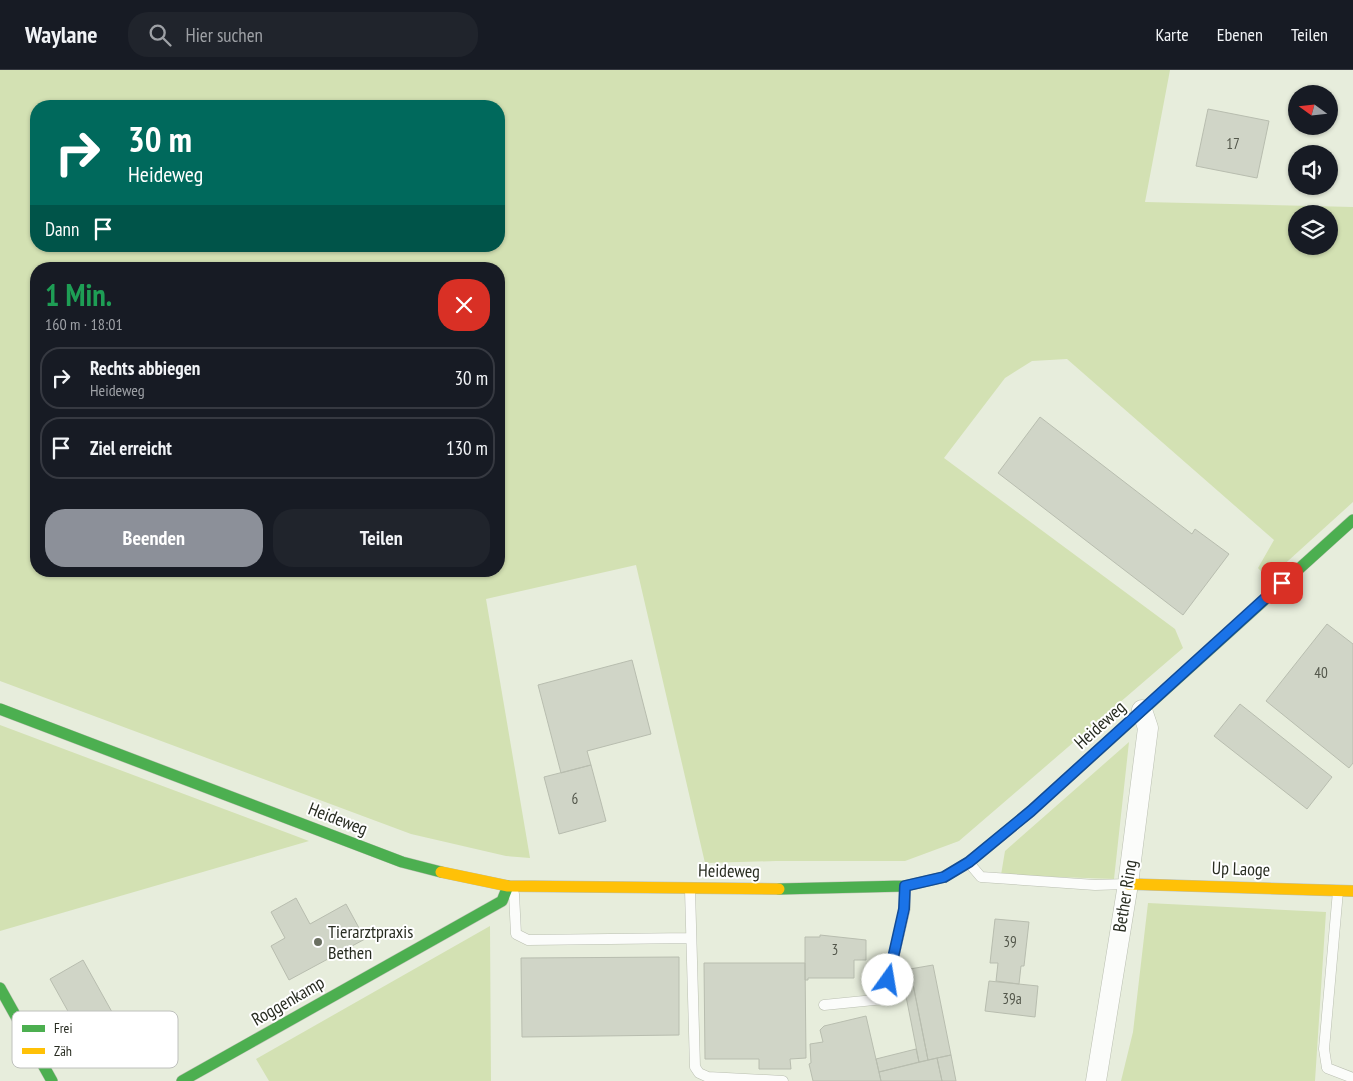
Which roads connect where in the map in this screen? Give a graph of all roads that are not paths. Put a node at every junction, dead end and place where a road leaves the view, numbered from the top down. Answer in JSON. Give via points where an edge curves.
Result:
{"nodes":[{"id":1,"x":1353,"y":520,"type":"edge"},
{"id":2,"x":0,"y":709,"type":"edge"},
{"id":3,"x":1142,"y":710,"type":"junction"},
{"id":4,"x":969,"y":862,"type":"junction"},
{"id":5,"x":1128,"y":884,"type":"junction"},
{"id":6,"x":511,"y":886,"type":"junction"},
{"id":7,"x":905,"y":886,"type":"junction"},
{"id":8,"x":690,"y":888,"type":"junction"},
{"id":9,"x":1338,"y":890,"type":"junction"},
{"id":10,"x":1353,"y":891,"type":"edge"},
{"id":11,"x":691,"y":938,"type":"junction"},
{"id":12,"x":0,"y":988,"type":"edge"},
{"id":13,"x":824,"y":1005,"type":"dead end"},
{"id":14,"x":13,"y":1011,"type":"edge"},
{"id":15,"x":45,"y":1068,"type":"edge"},
{"id":16,"x":1353,"y":1078,"type":"edge"},
{"id":17,"x":52,"y":1081,"type":"edge"},
{"id":18,"x":182,"y":1081,"type":"edge"},
{"id":19,"x":783,"y":1081,"type":"edge"},
{"id":20,"x":1096,"y":1081,"type":"edge"}],
"edges":[{"from":1,"to":3,"type":"street","name":"Heideweg"},
{"from":2,"to":6,"type":"street","name":"Heideweg","via":[[402,862]]},
{"from":3,"to":4,"type":"street","name":"Heideweg","via":[[1031,811]]},
{"from":3,"to":5,"type":"street","name":"Bether Ring","via":[[1148,728]]},
{"from":4,"to":5,"type":"lane","via":[[981,876],[1095,885]]},
{"from":4,"to":7,"type":"street","name":"Heideweg","via":[[944,877]]},
{"from":5,"to":9,"type":"street","name":"Up Laoge"},
{"from":5,"to":20,"type":"street","name":"Bether Ring"},
{"from":6,"to":8,"type":"street","name":"Heideweg"},
{"from":6,"to":11,"type":"lane","via":[[515,929],[520,938]]},
{"from":6,"to":18,"type":"street","name":"Roggenkamp","via":[[502,900]]},
{"from":7,"to":8,"type":"street","name":"Heideweg","via":[[782,890]]},
{"from":7,"to":13,"type":"lane","via":[[904,909],[884,998]]},
{"from":8,"to":11,"type":"lane"},
{"from":9,"to":10,"type":"street","name":"Up Laoge"},
{"from":9,"to":16,"type":"lane","via":[[1324,1049],[1327,1068]]},
{"from":11,"to":19,"type":"lane","via":[[695,1067],[708,1077]]},
{"from":12,"to":14,"type":"street"},
{"from":15,"to":17,"type":"street"}]}
